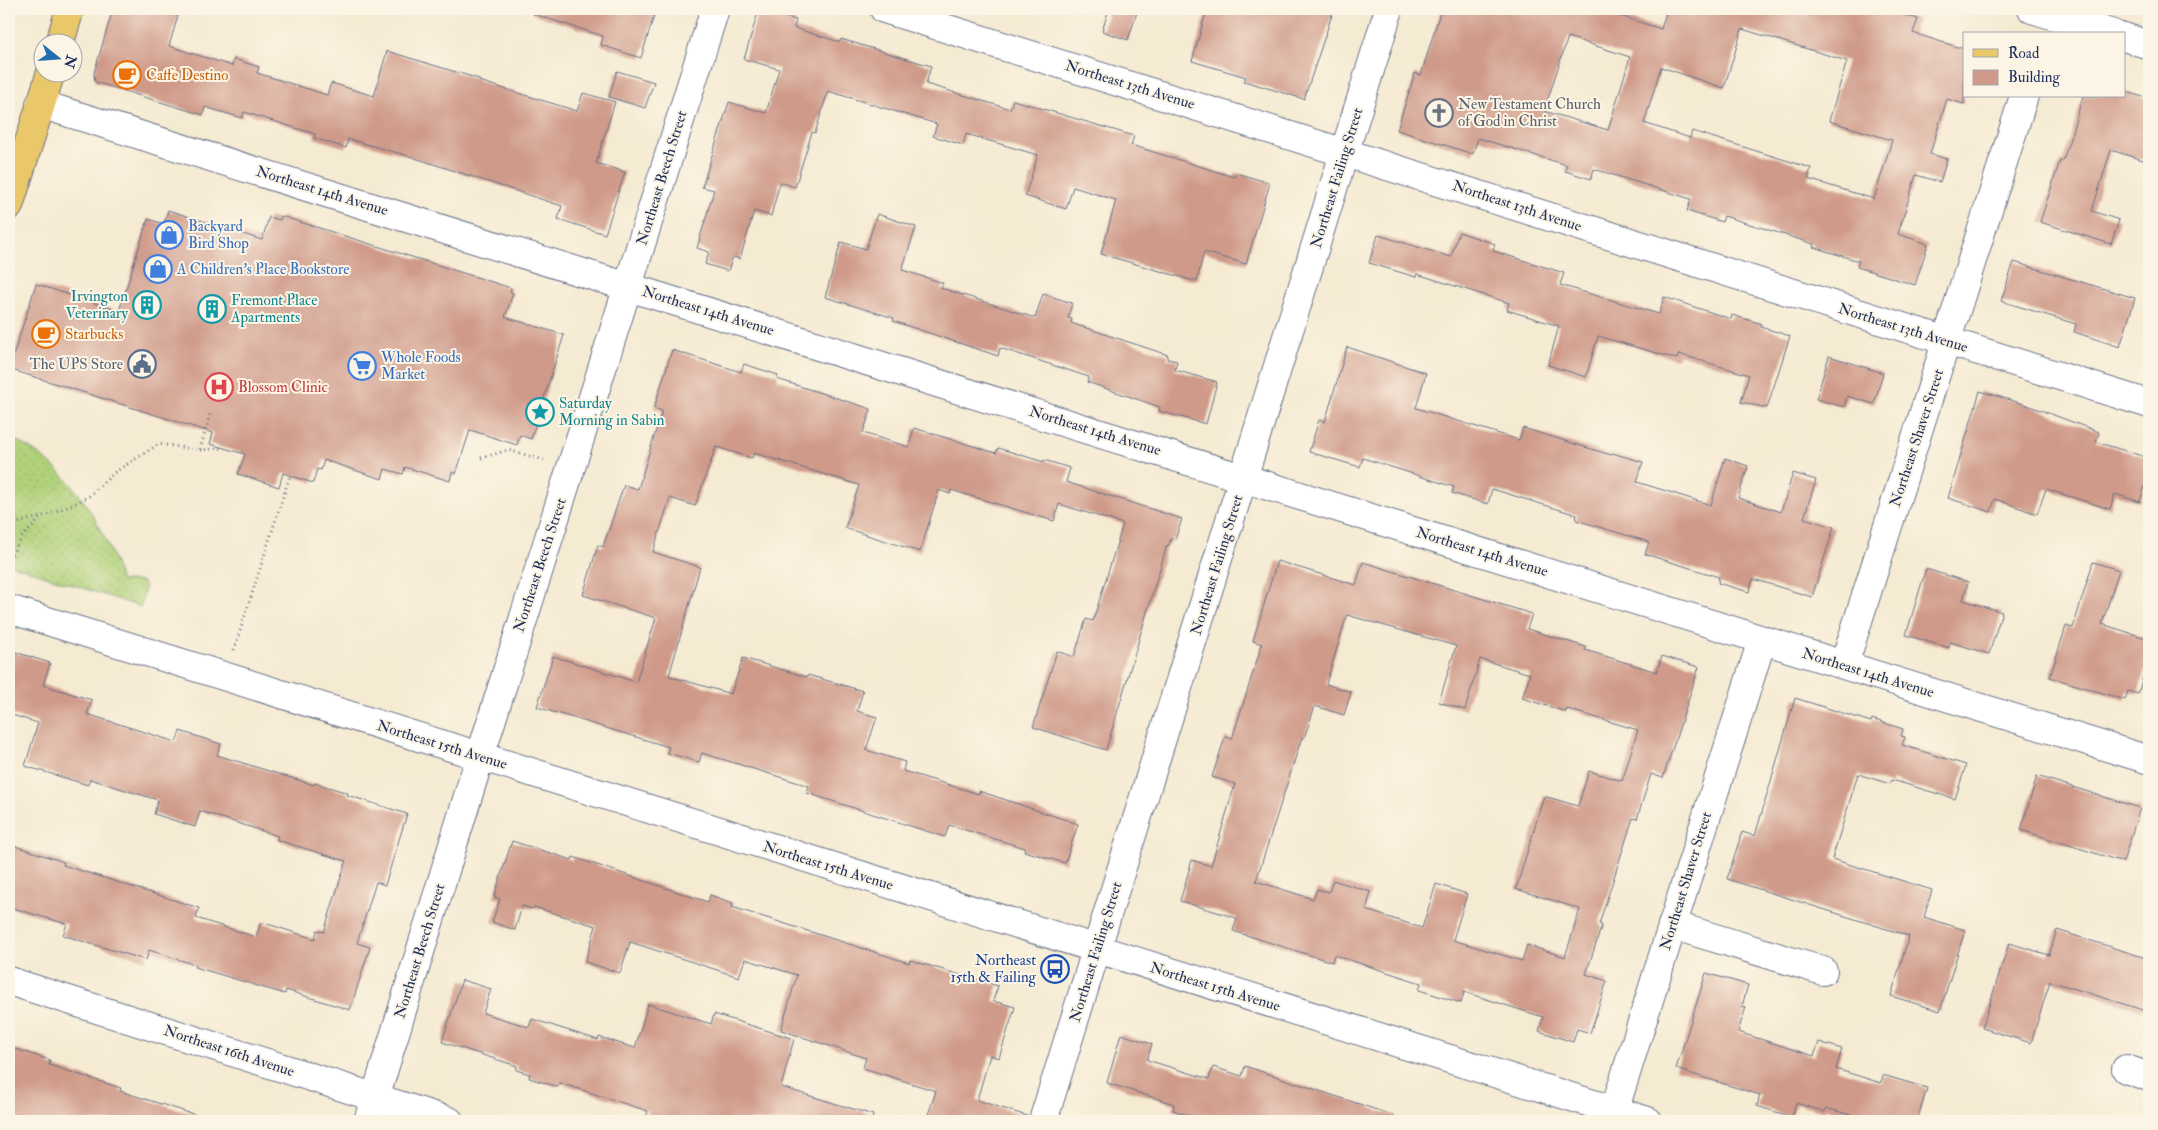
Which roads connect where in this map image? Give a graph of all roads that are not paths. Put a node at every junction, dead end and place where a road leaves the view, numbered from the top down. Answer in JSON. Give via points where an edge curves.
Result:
{"nodes":[{"id":1,"x":70,"y":9,"type":"edge"},
{"id":2,"x":715,"y":9,"type":"edge"},
{"id":3,"x":884,"y":9,"type":"edge"},
{"id":4,"x":1389,"y":9,"type":"edge"},
{"id":5,"x":2044,"y":16,"type":"edge"},
{"id":6,"x":63,"y":32,"type":"edge"},
{"id":7,"x":2105,"y":32,"type":"edge"},
{"id":8,"x":2126,"y":38,"type":"edge"},
{"id":9,"x":2149,"y":45,"type":"edge"},
{"id":10,"x":47,"y":82,"type":"edge"},
{"id":11,"x":2023,"y":98,"type":"edge"},
{"id":12,"x":40,"y":104,"type":"junction"},
{"id":13,"x":1345,"y":152,"type":"junction"},
{"id":14,"x":9,"y":206,"type":"edge"},
{"id":15,"x":628,"y":287,"type":"junction"},
{"id":16,"x":1947,"y":341,"type":"junction"},
{"id":17,"x":2149,"y":404,"type":"edge"},
{"id":18,"x":1245,"y":478,"type":"junction"},
{"id":19,"x":9,"y":609,"type":"edge"},
{"id":20,"x":1762,"y":640,"type":"junction"},
{"id":21,"x":1844,"y":665,"type":"junction"},
{"id":22,"x":480,"y":757,"type":"junction"},
{"id":23,"x":2149,"y":760,"type":"edge"},
{"id":24,"x":1672,"y":925,"type":"junction"},
{"id":25,"x":1096,"y":950,"type":"junction"},
{"id":26,"x":1823,"y":971,"type":"dead end"},
{"id":27,"x":9,"y":980,"type":"edge"},
{"id":28,"x":371,"y":1110,"type":"edge"},
{"id":29,"x":1612,"y":1116,"type":"edge"},
{"id":30,"x":449,"y":1121,"type":"edge"},
{"id":31,"x":1043,"y":1121,"type":"edge"},
{"id":32,"x":1648,"y":1121,"type":"edge"}],
"edges":[{"from":1,"to":6,"type":"main road"},
{"from":2,"to":15,"type":"street","name":"Northeast Beech Street"},
{"from":3,"to":13,"type":"street","name":"Northeast 13th Avenue"},
{"from":4,"to":13,"type":"street","name":"Northeast Failing Street"},
{"from":5,"to":7,"type":"street"},
{"from":8,"to":9,"type":"street"},
{"from":10,"to":12,"type":"main road"},
{"from":11,"to":16,"type":"street","name":"Northeast Shaver Street"},
{"from":12,"to":14,"type":"main road"},
{"from":12,"to":15,"type":"street","name":"Northeast 14th Avenue"},
{"from":13,"to":16,"type":"street","name":"Northeast 13th Avenue"},
{"from":13,"to":18,"type":"street","name":"Northeast Failing Street"},
{"from":15,"to":18,"type":"street","name":"Northeast 14th Avenue"},
{"from":15,"to":22,"type":"street","name":"Northeast Beech Street"},
{"from":16,"to":17,"type":"street","name":"Northeast 13th Avenue"},
{"from":16,"to":21,"type":"street","name":"Northeast Shaver Street"},
{"from":18,"to":20,"type":"street","name":"Northeast 14th Avenue"},
{"from":18,"to":25,"type":"street","name":"Northeast Failing Street"},
{"from":19,"to":22,"type":"street","name":"Northeast 15th Avenue"},
{"from":20,"to":21,"type":"street","name":"Northeast 14th Avenue"},
{"from":20,"to":24,"type":"street","name":"Northeast Shaver Street"},
{"from":21,"to":23,"type":"street","name":"Northeast 14th Avenue"},
{"from":22,"to":25,"type":"street","name":"Northeast 15th Avenue"},
{"from":22,"to":28,"type":"street","name":"Northeast Beech Street"},
{"from":24,"to":26,"type":"street"},
{"from":24,"to":29,"type":"street","name":"Northeast Shaver Street"},
{"from":25,"to":29,"type":"street","name":"Northeast 15th Avenue"},
{"from":25,"to":31,"type":"street","name":"Northeast Failing Street"},
{"from":27,"to":28,"type":"street","name":"Northeast 16th Avenue"},
{"from":28,"to":30,"type":"street","name":"Northeast 16th Avenue"},
{"from":29,"to":32,"type":"street","name":"Northeast 15th Avenue"}]}
